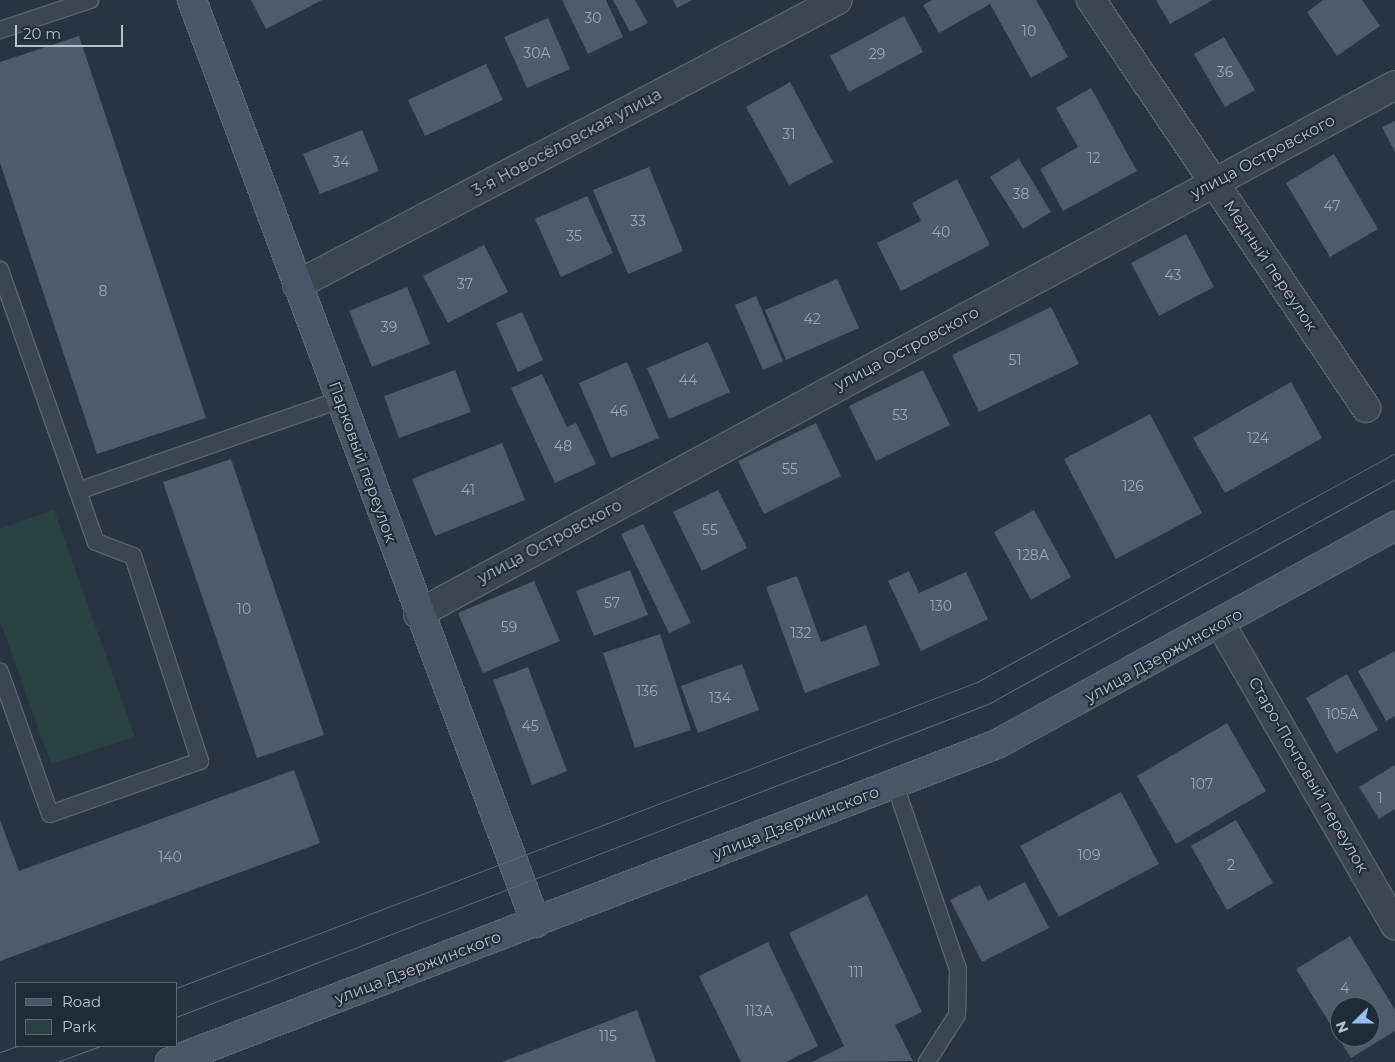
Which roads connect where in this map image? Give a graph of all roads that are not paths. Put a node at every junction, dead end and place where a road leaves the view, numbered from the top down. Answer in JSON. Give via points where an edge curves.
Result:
{"nodes":[{"id":1,"x":90,"y":0,"type":"edge"},
{"id":2,"x":192,"y":0,"type":"edge"},
{"id":3,"x":838,"y":0,"type":"edge"},
{"id":4,"x":1091,"y":0,"type":"edge"},
{"id":5,"x":0,"y":30,"type":"edge"},
{"id":6,"x":1395,"y":85,"type":"edge"},
{"id":7,"x":1215,"y":183,"type":"junction"},
{"id":8,"x":0,"y":270,"type":"edge"},
{"id":9,"x":297,"y":285,"type":"junction"},
{"id":10,"x":339,"y":400,"type":"junction"},
{"id":11,"x":1366,"y":408,"type":"dead end"},
{"id":12,"x":78,"y":491,"type":"junction"},
{"id":13,"x":1395,"y":526,"type":"edge"},
{"id":14,"x":418,"y":614,"type":"junction"},
{"id":15,"x":1220,"y":625,"type":"junction"},
{"id":16,"x":0,"y":672,"type":"edge"},
{"id":17,"x":895,"y":785,"type":"junction"},
{"id":18,"x":536,"y":923,"type":"junction"},
{"id":19,"x":1395,"y":925,"type":"edge"},
{"id":20,"x":170,"y":1062,"type":"edge"},
{"id":21,"x":927,"y":1062,"type":"edge"}],
"edges":[{"from":1,"to":5,"type":"lane"},
{"from":2,"to":9,"type":"main road","name":"Парковый переулок"},
{"from":3,"to":9,"type":"street","name":"3-я Новосёловская улица"},
{"from":4,"to":7,"type":"street","name":"Медный переулок"},
{"from":6,"to":7,"type":"street","name":"улица Островского"},
{"from":7,"to":11,"type":"street","name":"Медный переулок"},
{"from":7,"to":14,"type":"street","name":"улица Островского"},
{"from":8,"to":12,"type":"lane"},
{"from":9,"to":10,"type":"main road","name":"Парковый переулок"},
{"from":10,"to":12,"type":"lane"},
{"from":10,"to":14,"type":"main road","name":"Парковый переулок"},
{"from":12,"to":16,"type":"lane","via":[[96,542],[133,556],[200,761],[50,814]]},
{"from":13,"to":15,"type":"main road","name":"улица Дзержинского"},
{"from":14,"to":18,"type":"main road","name":"Парковый переулок"},
{"from":15,"to":17,"type":"main road","name":"улица Дзержинского","via":[[997,744]]},
{"from":15,"to":19,"type":"street","name":"Старо-Почтовый переулок"},
{"from":17,"to":18,"type":"main road","name":"улица Дзержинского"},
{"from":17,"to":21,"type":"lane","via":[[958,969],[957,1015]]},
{"from":18,"to":20,"type":"main road","name":"улица Дзержинского"}]}
